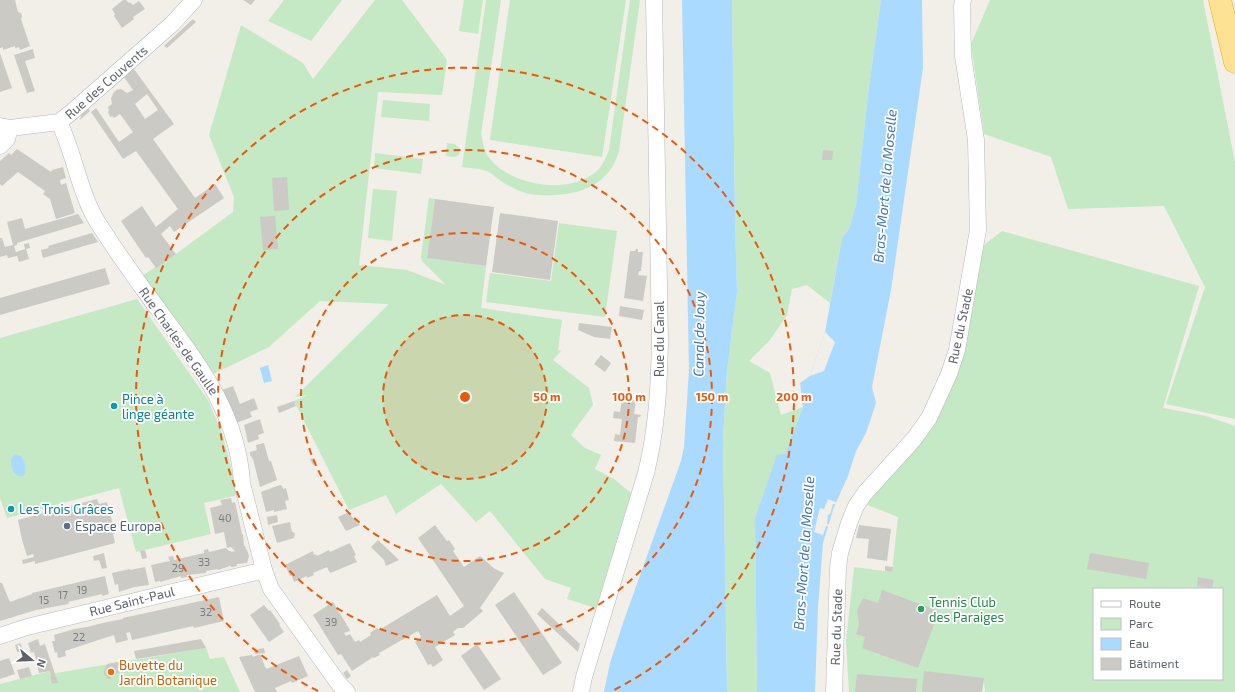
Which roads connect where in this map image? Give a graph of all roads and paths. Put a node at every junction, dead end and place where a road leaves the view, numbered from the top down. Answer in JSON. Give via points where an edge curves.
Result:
{"nodes":[{"id":1,"x":194,"y":0,"type":"edge"},
{"id":2,"x":654,"y":0,"type":"edge"},
{"id":3,"x":963,"y":0,"type":"edge"},
{"id":4,"x":1220,"y":0,"type":"edge"},
{"id":5,"x":1235,"y":62,"type":"edge"},
{"id":6,"x":59,"y":122,"type":"junction"},
{"id":7,"x":5,"y":127,"type":"edge"},
{"id":8,"x":0,"y":146,"type":"edge"},
{"id":9,"x":264,"y":570,"type":"junction"},
{"id":10,"x":0,"y":636,"type":"edge"},
{"id":11,"x":343,"y":688,"type":"edge"},
{"id":12,"x":581,"y":692,"type":"edge"},
{"id":13,"x":834,"y":692,"type":"edge"}],
"edges":[{"from":1,"to":6,"type":"street","name":"Rue des Couvents","via":[[167,28]]},
{"from":2,"to":12,"type":"street","name":"Rue du Canal","via":[[660,341],[656,424],[646,473]]},
{"from":3,"to":13,"type":"street","name":"Rue du Stade","via":[[963,56],[976,140],[978,230],[958,343],[949,374],[929,418],[914,439],[865,493],[849,523],[838,568]]},
{"from":4,"to":5,"type":"highway"},
{"from":6,"to":7,"type":"street","name":"Rue des Couvents"},
{"from":6,"to":9,"type":"street","name":"Rue Charles de Gaulle","via":[[90,209],[138,282],[199,366],[224,410],[237,448],[242,483]]},
{"from":7,"to":8,"type":"street","via":[[6,139]]},
{"from":9,"to":10,"type":"street","name":"Rue Saint-Paul","via":[[27,627]]},
{"from":9,"to":11,"type":"street","name":"Rue Charles de Gaulle","via":[[271,588]]}]}
